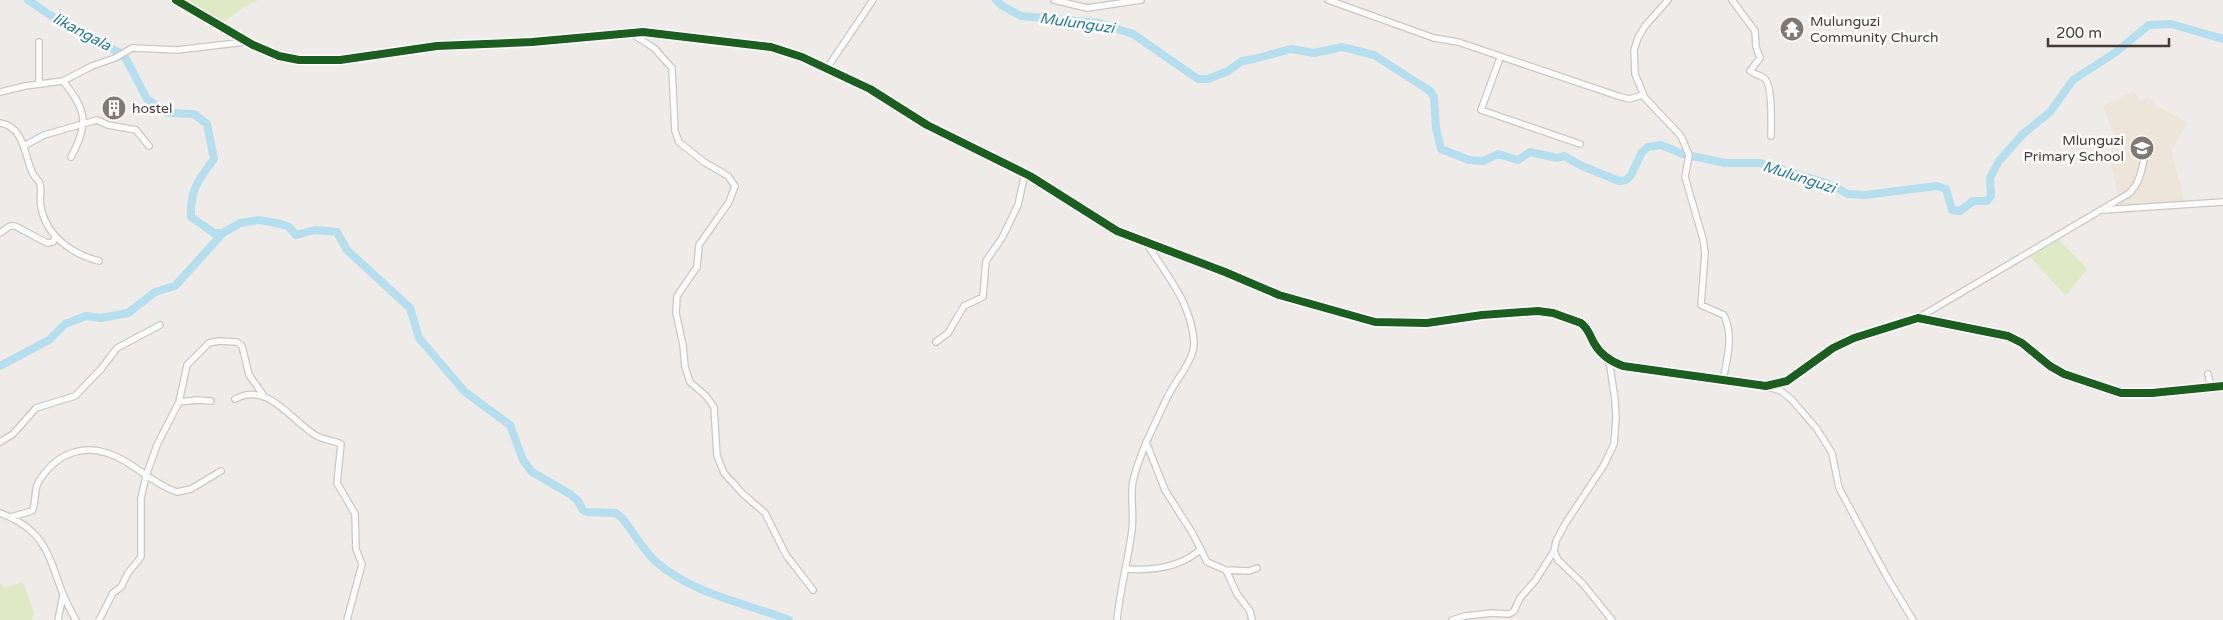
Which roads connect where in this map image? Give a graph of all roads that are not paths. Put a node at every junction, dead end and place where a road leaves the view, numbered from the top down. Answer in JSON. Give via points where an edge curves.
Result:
{"nodes":[{"id":1,"x":176,"y":0,"type":"edge"},
{"id":2,"x":873,"y":0,"type":"edge"},
{"id":3,"x":1054,"y":0,"type":"edge"},
{"id":4,"x":1141,"y":0,"type":"edge"},
{"id":5,"x":1328,"y":0,"type":"edge"},
{"id":6,"x":1668,"y":0,"type":"edge"},
{"id":7,"x":1732,"y":0,"type":"edge"},
{"id":8,"x":631,"y":33,"type":"junction"},
{"id":9,"x":39,"y":42,"type":"dead end"},
{"id":10,"x":246,"y":42,"type":"junction"},
{"id":11,"x":1500,"y":58,"type":"junction"},
{"id":12,"x":827,"y":68,"type":"junction"},
{"id":13,"x":63,"y":80,"type":"junction"},
{"id":14,"x":39,"y":84,"type":"junction"},
{"id":15,"x":0,"y":92,"type":"edge"},
{"id":16,"x":1643,"y":95,"type":"junction"},
{"id":17,"x":0,"y":122,"type":"edge"},
{"id":18,"x":82,"y":123,"type":"junction"},
{"id":19,"x":1771,"y":136,"type":"dead end"},
{"id":20,"x":1580,"y":144,"type":"dead end"},
{"id":21,"x":24,"y":146,"type":"junction"},
{"id":22,"x":149,"y":146,"type":"dead end"},
{"id":23,"x":2146,"y":148,"type":"dead end"},
{"id":24,"x":71,"y":157,"type":"dead end"},
{"id":25,"x":1025,"y":173,"type":"junction"},
{"id":26,"x":2223,"y":202,"type":"edge"},
{"id":27,"x":2100,"y":210,"type":"junction"},
{"id":28,"x":0,"y":233,"type":"edge"},
{"id":29,"x":55,"y":237,"type":"junction"},
{"id":30,"x":1147,"y":244,"type":"junction"},
{"id":31,"x":99,"y":261,"type":"dead end"},
{"id":32,"x":1918,"y":318,"type":"junction"},
{"id":33,"x":160,"y":325,"type":"dead end"},
{"id":34,"x":936,"y":342,"type":"dead end"},
{"id":35,"x":1606,"y":357,"type":"junction"},
{"id":36,"x":2208,"y":374,"type":"dead end"},
{"id":37,"x":1723,"y":380,"type":"junction"},
{"id":38,"x":1766,"y":386,"type":"junction"},
{"id":39,"x":2223,"y":386,"type":"edge"},
{"id":40,"x":2211,"y":387,"type":"junction"},
{"id":41,"x":264,"y":396,"type":"junction"},
{"id":42,"x":235,"y":399,"type":"dead end"},
{"id":43,"x":211,"y":401,"type":"dead end"},
{"id":44,"x":179,"y":402,"type":"junction"},
{"id":45,"x":0,"y":442,"type":"edge"},
{"id":46,"x":1146,"y":442,"type":"junction"},
{"id":47,"x":221,"y":471,"type":"dead end"},
{"id":48,"x":146,"y":476,"type":"junction"},
{"id":49,"x":0,"y":513,"type":"edge"},
{"id":50,"x":11,"y":517,"type":"junction"},
{"id":51,"x":1201,"y":549,"type":"junction"},
{"id":52,"x":1554,"y":551,"type":"junction"},
{"id":53,"x":1257,"y":568,"type":"dead end"},
{"id":54,"x":1126,"y":569,"type":"junction"},
{"id":55,"x":1226,"y":570,"type":"junction"},
{"id":56,"x":813,"y":590,"type":"dead end"},
{"id":57,"x":63,"y":593,"type":"junction"},
{"id":58,"x":58,"y":620,"type":"edge"},
{"id":59,"x":76,"y":620,"type":"edge"},
{"id":60,"x":99,"y":620,"type":"edge"},
{"id":61,"x":347,"y":620,"type":"edge"},
{"id":62,"x":1117,"y":620,"type":"edge"},
{"id":63,"x":1252,"y":620,"type":"edge"},
{"id":64,"x":1452,"y":620,"type":"edge"},
{"id":65,"x":1612,"y":620,"type":"edge"},
{"id":66,"x":1913,"y":620,"type":"edge"}],
"edges":[{"from":1,"to":10,"type":"street"},
{"from":2,"to":12,"type":"street"},
{"from":3,"to":4,"type":"street","via":[[1087,8]]},
{"from":5,"to":11,"type":"street"},
{"from":6,"to":16,"type":"street","via":[[1645,26],[1634,50],[1634,74]]},
{"from":7,"to":19,"type":"street","via":[[1756,31],[1760,58],[1750,71],[1767,83]]},
{"from":8,"to":10,"type":"street","via":[[437,46],[356,59],[316,61],[279,56]]},
{"from":8,"to":12,"type":"street","via":[[771,47]]},
{"from":8,"to":56,"type":"street","via":[[654,48],[672,68],[675,131],[679,142],[728,176],[735,186],[729,202],[699,245],[697,267],[677,296],[676,313],[686,372],[690,382],[714,407],[717,456],[724,473],[765,513],[786,555]]},
{"from":9,"to":14,"type":"street"},
{"from":10,"to":13,"type":"street","via":[[177,50],[132,48]]},
{"from":11,"to":16,"type":"street","via":[[1629,99]]},
{"from":11,"to":20,"type":"street","via":[[1481,110]]},
{"from":12,"to":25,"type":"street","via":[[870,89],[957,141]]},
{"from":13,"to":14,"type":"street"},
{"from":13,"to":18,"type":"street","via":[[77,99]]},
{"from":14,"to":15,"type":"street"},
{"from":16,"to":37,"type":"street","via":[[1681,136],[1689,155],[1685,177],[1705,253],[1701,305],[1724,315],[1729,332],[1730,351]]},
{"from":17,"to":21,"type":"street","via":[[11,126]]},
{"from":18,"to":21,"type":"street","via":[[44,135]]},
{"from":18,"to":22,"type":"street","via":[[97,120],[136,130]]},
{"from":18,"to":24,"type":"street","via":[[82,135]]},
{"from":21,"to":29,"type":"street","via":[[33,174],[40,184],[44,216]]},
{"from":23,"to":27,"type":"street","via":[[2134,190]]},
{"from":25,"to":30,"type":"street","via":[[1111,228]]},
{"from":25,"to":34,"type":"street","via":[[1018,205],[986,262],[982,297],[964,306],[948,334]]},
{"from":26,"to":27,"type":"street"},
{"from":27,"to":32,"type":"street"},
{"from":28,"to":29,"type":"street","via":[[15,226],[47,243],[53,242]]},
{"from":29,"to":31,"type":"street"},
{"from":30,"to":35,"type":"street","via":[[1279,295],[1366,321],[1427,323],[1518,312],[1553,312],[1586,326]]},
{"from":30,"to":46,"type":"street","via":[[1183,298],[1194,342],[1192,354]]},
{"from":32,"to":38,"type":"street","via":[[1854,338],[1833,348],[1787,381]]},
{"from":32,"to":40,"type":"street","via":[[2008,336],[2064,374],[2121,393]]},
{"from":33,"to":45,"type":"street","via":[[117,348],[74,396],[36,408],[13,434]]},
{"from":35,"to":37,"type":"street","via":[[1634,369]]},
{"from":35,"to":52,"type":"street","via":[[1615,400],[1612,449],[1595,481],[1565,524]]},
{"from":36,"to":40,"type":"street"},
{"from":37,"to":38,"type":"street"},
{"from":38,"to":66,"type":"street","via":[[1792,400],[1817,429],[1832,453],[1844,499]]},
{"from":39,"to":40,"type":"street"},
{"from":41,"to":42,"type":"street","via":[[248,394]]},
{"from":41,"to":44,"type":"street","via":[[249,375],[241,344],[219,340],[206,344],[187,364]]},
{"from":41,"to":61,"type":"street","via":[[317,436],[341,444],[336,482],[355,514],[356,549],[362,564]]},
{"from":43,"to":44,"type":"street"},
{"from":44,"to":48,"type":"street","via":[[157,444]]},
{"from":46,"to":51,"type":"street","via":[[1165,490]]},
{"from":46,"to":54,"type":"street","via":[[1132,483],[1134,510]]},
{"from":47,"to":48,"type":"street","via":[[181,492],[172,491]]},
{"from":48,"to":50,"type":"street","via":[[122,459],[106,453],[72,452],[56,460],[38,483],[32,511]]},
{"from":48,"to":60,"type":"street","via":[[141,498],[141,557],[121,587],[113,593]]},
{"from":49,"to":50,"type":"street"},
{"from":50,"to":57,"type":"street","via":[[42,541]]},
{"from":51,"to":54,"type":"street","via":[[1184,562],[1174,563],[1165,569]]},
{"from":51,"to":55,"type":"street","via":[[1208,564]]},
{"from":52,"to":64,"type":"street","via":[[1514,611]]},
{"from":52,"to":65,"type":"street","via":[[1558,560],[1583,584]]},
{"from":53,"to":55,"type":"street"},
{"from":54,"to":62,"type":"street"},
{"from":55,"to":63,"type":"street"},
{"from":57,"to":58,"type":"street"},
{"from":57,"to":59,"type":"street"}]}
